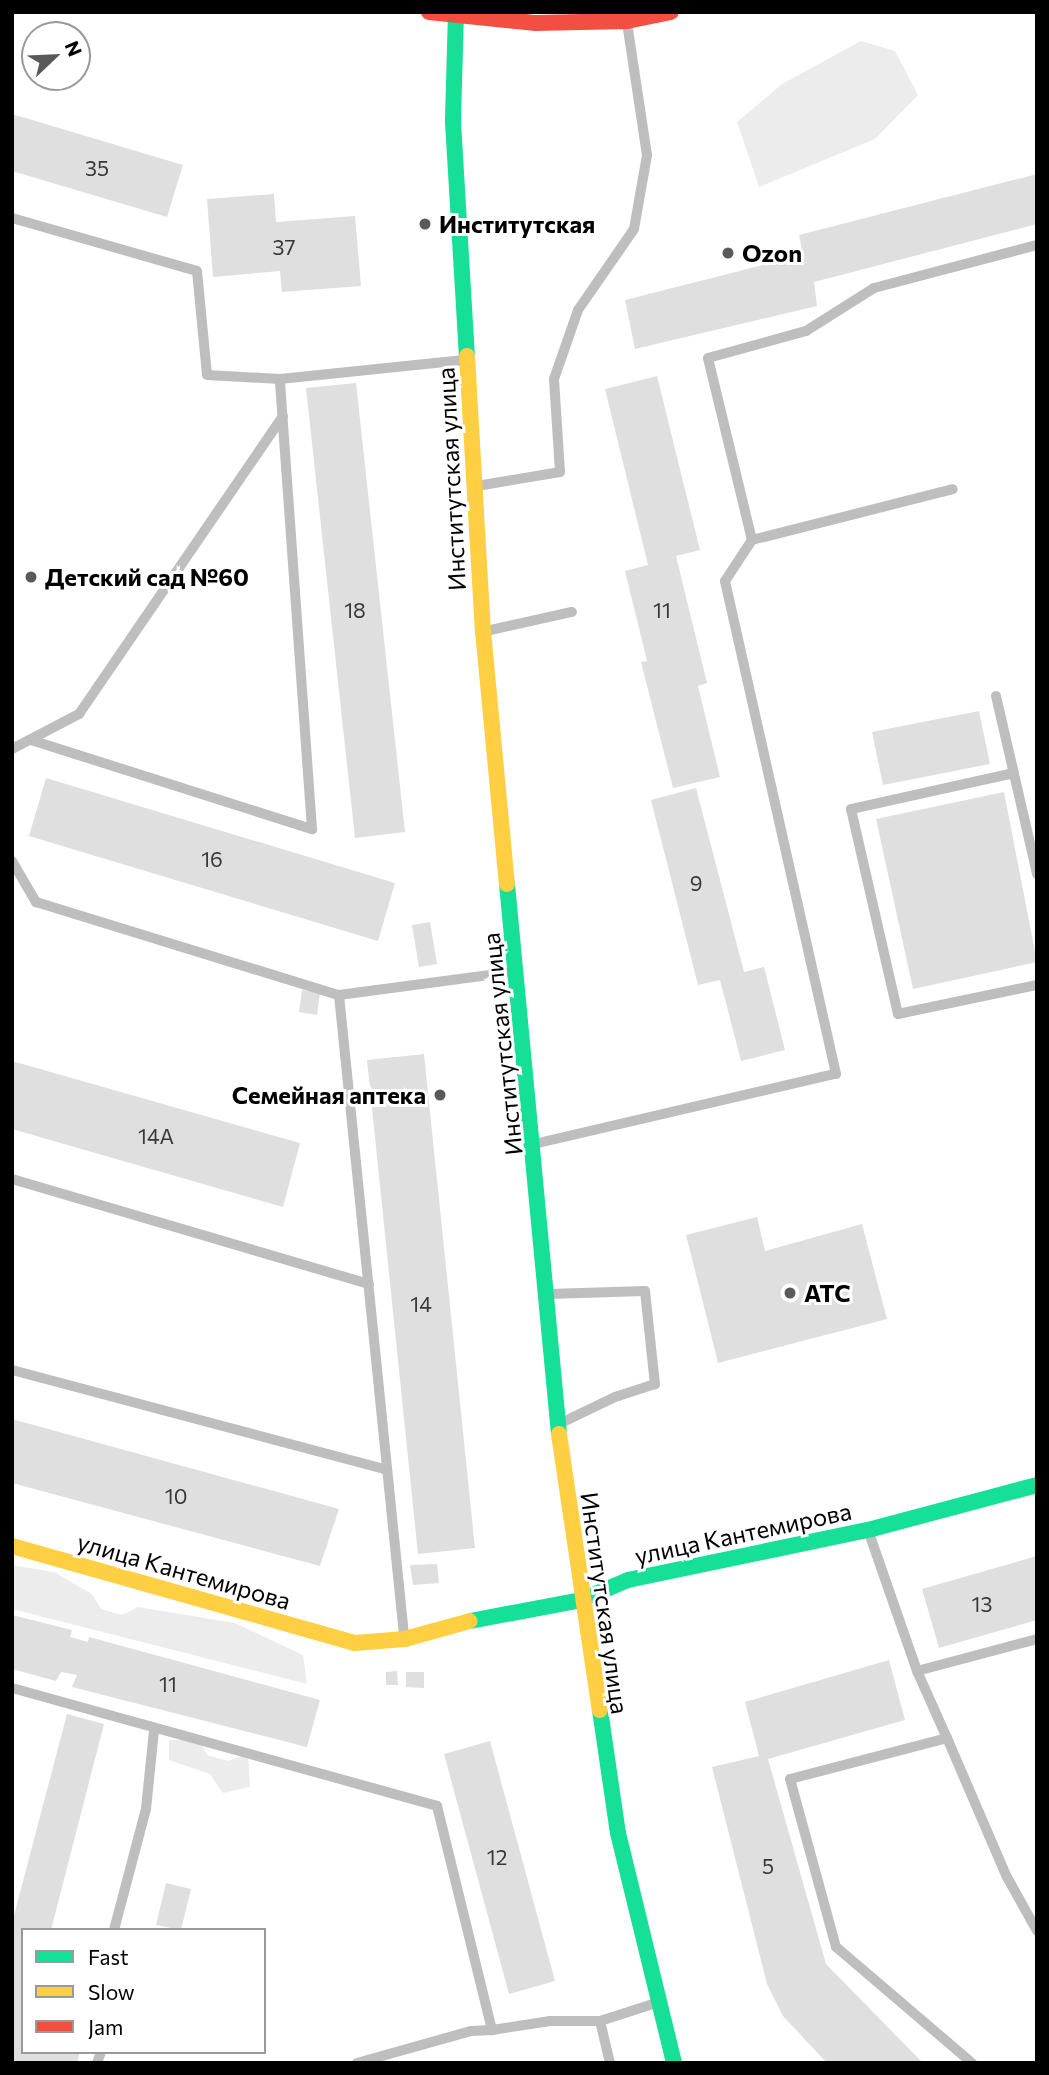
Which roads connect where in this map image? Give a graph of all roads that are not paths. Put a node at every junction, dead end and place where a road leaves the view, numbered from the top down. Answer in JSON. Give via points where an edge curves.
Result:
{"nodes":[{"id":1,"x":429,"y":12,"type":"edge"},
{"id":2,"x":671,"y":12,"type":"edge"},
{"id":3,"x":456,"y":15,"type":"edge"},
{"id":4,"x":627,"y":20,"type":"junction"},
{"id":5,"x":12,"y":218,"type":"edge"},
{"id":6,"x":1037,"y":245,"type":"edge"},
{"id":7,"x":467,"y":360,"type":"junction"},
{"id":8,"x":280,"y":379,"type":"junction"},
{"id":9,"x":283,"y":416,"type":"junction"},
{"id":10,"x":475,"y":486,"type":"junction"},
{"id":11,"x":953,"y":489,"type":"dead end"},
{"id":12,"x":752,"y":540,"type":"junction"},
{"id":13,"x":572,"y":612,"type":"dead end"},
{"id":14,"x":483,"y":631,"type":"junction"},
{"id":15,"x":996,"y":696,"type":"dead end"},
{"id":16,"x":31,"y":740,"type":"junction"},
{"id":17,"x":12,"y":750,"type":"edge"},
{"id":18,"x":1014,"y":773,"type":"junction"},
{"id":19,"x":12,"y":861,"type":"edge"},
{"id":20,"x":1037,"y":874,"type":"edge"},
{"id":21,"x":518,"y":971,"type":"junction"},
{"id":22,"x":1037,"y":985,"type":"edge"},
{"id":23,"x":340,"y":995,"type":"junction"},
{"id":24,"x":534,"y":1144,"type":"junction"},
{"id":25,"x":12,"y":1179,"type":"edge"},
{"id":26,"x":369,"y":1284,"type":"junction"},
{"id":27,"x":547,"y":1294,"type":"junction"},
{"id":28,"x":12,"y":1370,"type":"edge"},
{"id":29,"x":558,"y":1425,"type":"junction"},
{"id":30,"x":387,"y":1470,"type":"junction"},
{"id":31,"x":1037,"y":1485,"type":"edge"},
{"id":32,"x":868,"y":1530,"type":"junction"},
{"id":33,"x":12,"y":1546,"type":"edge"},
{"id":34,"x":581,"y":1600,"type":"junction"},
{"id":35,"x":404,"y":1639,"type":"junction"},
{"id":36,"x":1037,"y":1639,"type":"edge"},
{"id":37,"x":917,"y":1671,"type":"junction"},
{"id":38,"x":12,"y":1688,"type":"edge"},
{"id":39,"x":154,"y":1730,"type":"junction"},
{"id":40,"x":947,"y":1738,"type":"junction"},
{"id":41,"x":115,"y":1928,"type":"edge"},
{"id":42,"x":1037,"y":1931,"type":"edge"},
{"id":43,"x":658,"y":2002,"type":"junction"},
{"id":44,"x":600,"y":2021,"type":"junction"},
{"id":45,"x":492,"y":2030,"type":"junction"},
{"id":46,"x":358,"y":2063,"type":"edge"},
{"id":47,"x":610,"y":2063,"type":"edge"},
{"id":48,"x":674,"y":2063,"type":"edge"},
{"id":49,"x":972,"y":2063,"type":"edge"}],
"edges":[{"from":1,"to":3,"type":"main road"},
{"from":2,"to":4,"type":"main road"},
{"from":3,"to":4,"type":"main road","via":[[536,23]]},
{"from":3,"to":7,"type":"main road","name":"Институтская улица","via":[[453,122]]},
{"from":4,"to":10,"type":"lane","via":[[647,155],[634,229],[578,310],[554,379],[560,472]]},
{"from":5,"to":8,"type":"lane","via":[[197,271],[207,375]]},
{"from":6,"to":12,"type":"lane","via":[[874,288],[806,331],[708,358]]},
{"from":7,"to":8,"type":"lane"},
{"from":7,"to":10,"type":"main road","name":"Институтская улица"},
{"from":8,"to":9,"type":"lane"},
{"from":9,"to":16,"type":"lane","via":[[79,714]]},
{"from":9,"to":16,"type":"lane","via":[[313,829]]},
{"from":10,"to":14,"type":"main road","name":"Институтская улица"},
{"from":11,"to":12,"type":"lane"},
{"from":12,"to":24,"type":"lane","via":[[725,581],[836,1074]]},
{"from":13,"to":14,"type":"lane"},
{"from":14,"to":21,"type":"main road","name":"Институтская улица"},
{"from":15,"to":18,"type":"lane"},
{"from":16,"to":17,"type":"lane"},
{"from":18,"to":20,"type":"lane"},
{"from":18,"to":22,"type":"lane","via":[[851,809],[898,1014]]},
{"from":19,"to":23,"type":"lane","via":[[36,902]]},
{"from":21,"to":23,"type":"lane"},
{"from":21,"to":24,"type":"main road","name":"Институтская улица"},
{"from":23,"to":26,"type":"lane"},
{"from":24,"to":27,"type":"main road","name":"Институтская улица"},
{"from":25,"to":26,"type":"lane"},
{"from":26,"to":30,"type":"lane"},
{"from":27,"to":29,"type":"main road","name":"Институтская улица"},
{"from":27,"to":29,"type":"lane","via":[[645,1291],[655,1384],[615,1397]]},
{"from":28,"to":30,"type":"lane"},
{"from":29,"to":34,"type":"main road","name":"Институтская улица"},
{"from":30,"to":35,"type":"lane"},
{"from":31,"to":32,"type":"main road","name":"улица Кантемирова"},
{"from":32,"to":34,"type":"main road","name":"улица Кантемирова","via":[[628,1580]]},
{"from":32,"to":37,"type":"lane"},
{"from":33,"to":35,"type":"main road","name":"улица Кантемирова","via":[[355,1643]]},
{"from":34,"to":35,"type":"main road","name":"улица Кантемирова","via":[[497,1614]]},
{"from":34,"to":43,"type":"main road","name":"Институтская улица","via":[[618,1833]]},
{"from":36,"to":37,"type":"lane"},
{"from":37,"to":40,"type":"lane"},
{"from":38,"to":39,"type":"lane"},
{"from":39,"to":41,"type":"lane","via":[[146,1808]]},
{"from":39,"to":45,"type":"lane","via":[[437,1806]]},
{"from":40,"to":42,"type":"lane","via":[[1007,1877]]},
{"from":40,"to":49,"type":"lane","via":[[790,1779],[836,1947]]},
{"from":43,"to":44,"type":"lane"},
{"from":43,"to":48,"type":"main road","name":"Институтская улица"},
{"from":44,"to":45,"type":"lane","via":[[550,2021]]},
{"from":44,"to":47,"type":"lane"},
{"from":45,"to":46,"type":"lane","via":[[471,2031]]}]}
